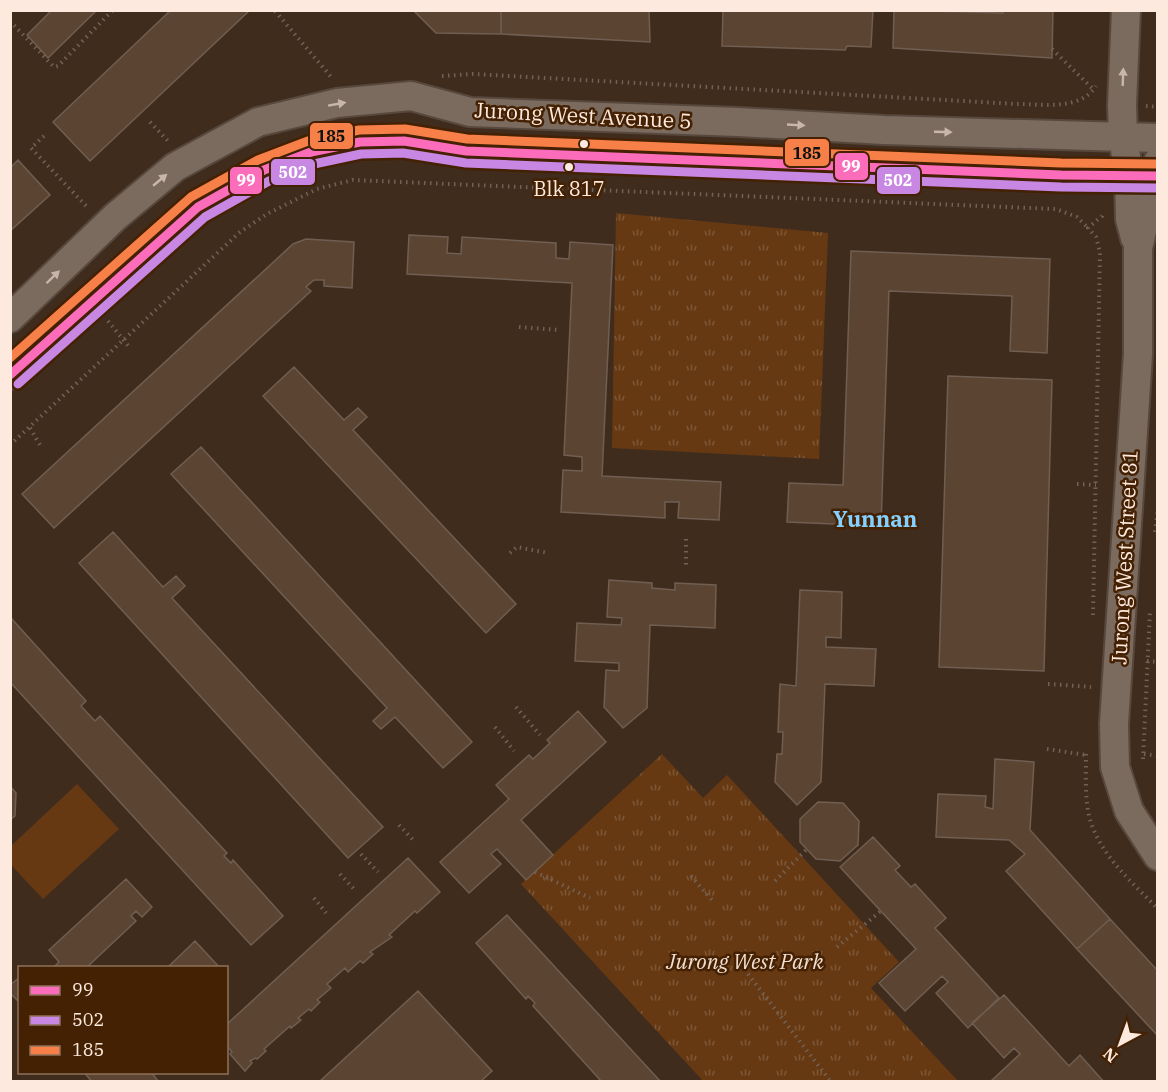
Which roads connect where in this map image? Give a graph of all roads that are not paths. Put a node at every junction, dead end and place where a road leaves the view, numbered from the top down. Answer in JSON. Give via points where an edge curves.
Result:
{"nodes":[{"id":1,"x":1126,"y":10,"type":"edge"},
{"id":2,"x":1123,"y":136,"type":"junction"},
{"id":3,"x":1158,"y":138,"type":"edge"},
{"id":4,"x":1150,"y":173,"type":"edge"},
{"id":5,"x":10,"y":318,"type":"edge"},
{"id":6,"x":10,"y":375,"type":"edge"},
{"id":7,"x":1158,"y":856,"type":"edge"}],
"edges":[{"from":2,"to":1,"type":"street","name":"Jurong West Street 81","one_way":true},
{"from":2,"to":3,"type":"street","name":"Jurong West Avenue 5"},
{"from":2,"to":4,"type":"street","name":"Jurong West Street 81"},
{"from":5,"to":2,"type":"street","name":"Jurong West Avenue 5","one_way":true,"via":[[115,217],[175,167],[258,122],[337,103],[411,96],[470,112]]},
{"from":4,"to":6,"type":"street","name":"Jurong West Avenue 5","via":[[466,151],[386,140],[327,146],[272,166],[198,207]]},
{"from":4,"to":7,"type":"street","name":"Jurong West Street 81","via":[[1130,219],[1138,248],[1138,354],[1114,724],[1115,764],[1129,811]]}]}
